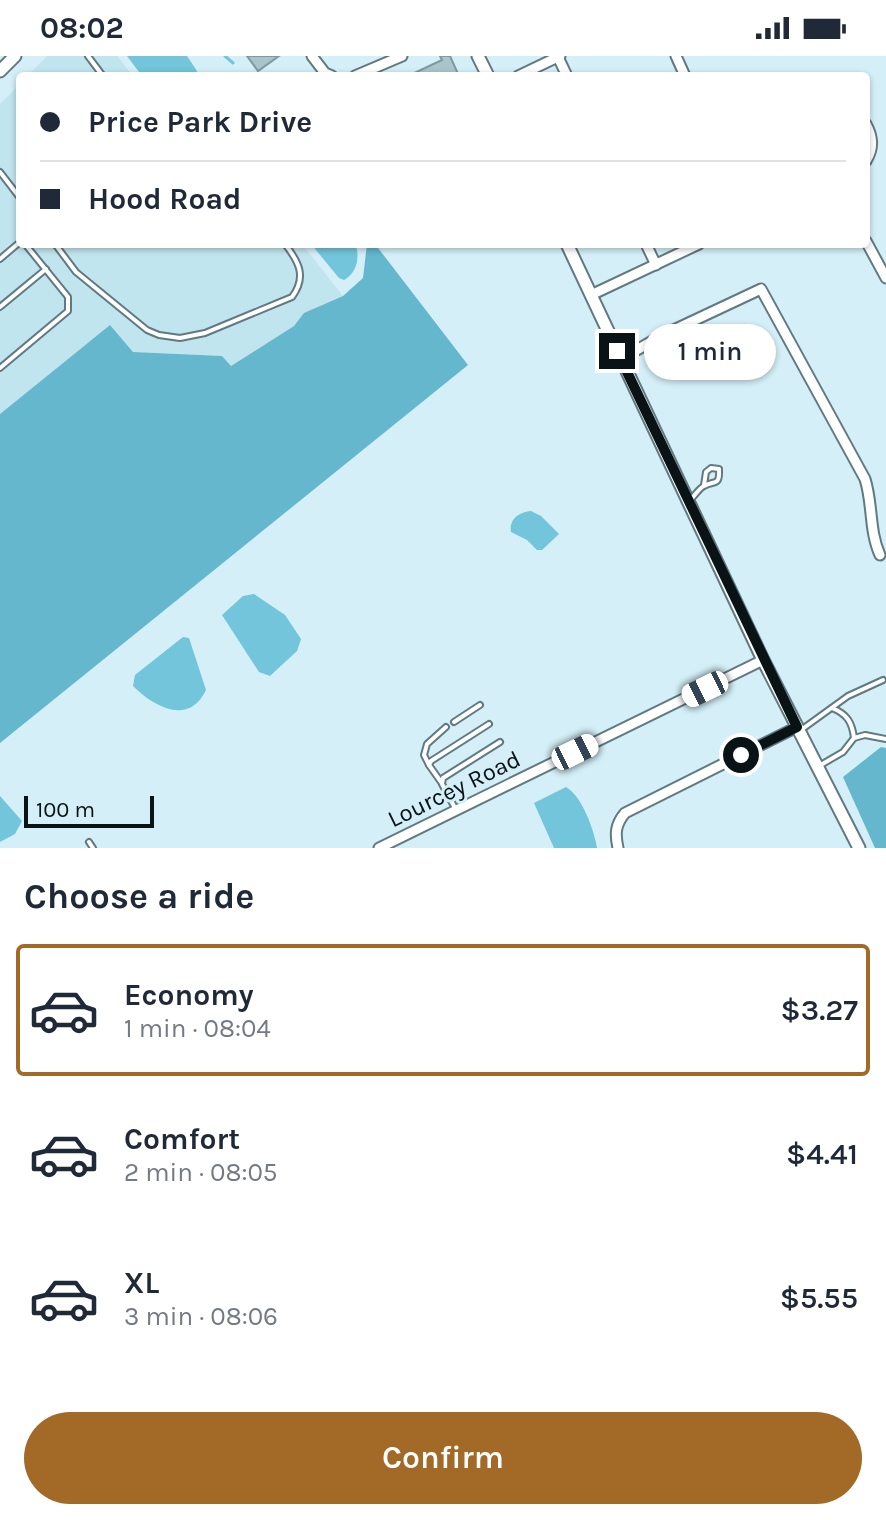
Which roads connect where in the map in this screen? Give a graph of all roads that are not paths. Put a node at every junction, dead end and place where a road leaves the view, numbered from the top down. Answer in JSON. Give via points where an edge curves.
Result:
{"nodes":[{"id":1,"x":15,"y":56,"type":"edge"},
{"id":2,"x":312,"y":56,"type":"edge"},
{"id":3,"x":402,"y":56,"type":"edge"},
{"id":4,"x":559,"y":56,"type":"edge"},
{"id":5,"x":0,"y":71,"type":"edge"},
{"id":6,"x":324,"y":72,"type":"edge"},
{"id":7,"x":364,"y":72,"type":"edge"},
{"id":8,"x":526,"y":72,"type":"edge"},
{"id":9,"x":870,"y":133,"type":"edge"},
{"id":10,"x":870,"y":153,"type":"edge"},
{"id":11,"x":0,"y":172,"type":"edge"},
{"id":12,"x":16,"y":192,"type":"edge"},
{"id":13,"x":27,"y":248,"type":"edge"},
{"id":14,"x":58,"y":248,"type":"edge"},
{"id":15,"x":288,"y":248,"type":"edge"},
{"id":16,"x":569,"y":248,"type":"edge"},
{"id":17,"x":648,"y":248,"type":"edge"},
{"id":18,"x":691,"y":248,"type":"edge"},
{"id":19,"x":870,"y":248,"type":"edge"},
{"id":20,"x":656,"y":265,"type":"junction"},
{"id":21,"x":46,"y":269,"type":"junction"},
{"id":22,"x":886,"y":277,"type":"edge"},
{"id":23,"x":591,"y":295,"type":"junction"},
{"id":24,"x":0,"y":307,"type":"edge"},
{"id":25,"x":621,"y":359,"type":"junction"},
{"id":26,"x":0,"y":368,"type":"edge"},
{"id":27,"x":704,"y":485,"type":"junction"},
{"id":28,"x":688,"y":501,"type":"junction"},
{"id":29,"x":880,"y":555,"type":"dead end"},
{"id":30,"x":763,"y":660,"type":"junction"},
{"id":31,"x":883,"y":680,"type":"dead end"},
{"id":32,"x":480,"y":705,"type":"dead end"},
{"id":33,"x":832,"y":708,"type":"junction"},
{"id":34,"x":454,"y":722,"type":"dead end"},
{"id":35,"x":489,"y":724,"type":"dead end"},
{"id":36,"x":446,"y":727,"type":"dead end"},
{"id":37,"x":798,"y":729,"type":"junction"},
{"id":38,"x":854,"y":738,"type":"junction"},
{"id":39,"x":886,"y":739,"type":"edge"},
{"id":40,"x":500,"y":742,"type":"dead end"},
{"id":41,"x":429,"y":765,"type":"junction"},
{"id":42,"x":817,"y":767,"type":"junction"},
{"id":43,"x":442,"y":784,"type":"junction"},
{"id":44,"x":456,"y":810,"type":"junction"},
{"id":45,"x":89,"y":842,"type":"dead end"},
{"id":46,"x":93,"y":848,"type":"edge"},
{"id":47,"x":379,"y":848,"type":"edge"},
{"id":48,"x":618,"y":848,"type":"edge"},
{"id":49,"x":859,"y":848,"type":"edge"}],
"edges":[{"from":1,"to":5,"type":"street"},
{"from":2,"to":6,"type":"street"},
{"from":3,"to":7,"type":"street"},
{"from":4,"to":8,"type":"street"},
{"from":9,"to":10,"type":"street"},
{"from":11,"to":12,"type":"lane"},
{"from":13,"to":21,"type":"lane"},
{"from":14,"to":15,"type":"lane","via":[[76,272],[147,330],[180,338],[292,297],[301,274]]},
{"from":16,"to":23,"type":"street"},
{"from":17,"to":20,"type":"street"},
{"from":18,"to":20,"type":"street"},
{"from":19,"to":22,"type":"street"},
{"from":20,"to":23,"type":"street"},
{"from":21,"to":24,"type":"lane"},
{"from":21,"to":26,"type":"lane","via":[[68,297],[68,311]]},
{"from":23,"to":25,"type":"street"},
{"from":25,"to":28,"type":"street"},
{"from":25,"to":29,"type":"street","via":[[761,289],[865,479]]},
{"from":27,"to":27,"type":"lane","via":[[719,479],[719,469],[706,472]]},
{"from":27,"to":28,"type":"lane"},
{"from":28,"to":30,"type":"street"},
{"from":30,"to":37,"type":"street"},
{"from":30,"to":44,"type":"street","name":"Lourcey Road"},
{"from":31,"to":33,"type":"lane"},
{"from":32,"to":34,"type":"lane"},
{"from":33,"to":37,"type":"lane"},
{"from":33,"to":38,"type":"lane","via":[[848,718]]},
{"from":35,"to":41,"type":"lane"},
{"from":36,"to":41,"type":"lane","via":[[427,744],[424,755]]},
{"from":37,"to":42,"type":"street"},
{"from":37,"to":48,"type":"street","via":[[625,813],[615,833]]},
{"from":38,"to":39,"type":"lane"},
{"from":38,"to":42,"type":"lane","via":[[843,752]]},
{"from":40,"to":43,"type":"lane","via":[[443,778]]},
{"from":41,"to":43,"type":"lane"},
{"from":42,"to":49,"type":"street"},
{"from":43,"to":44,"type":"lane"},
{"from":44,"to":47,"type":"street","name":"Lourcey Road"},
{"from":45,"to":46,"type":"lane"}]}
